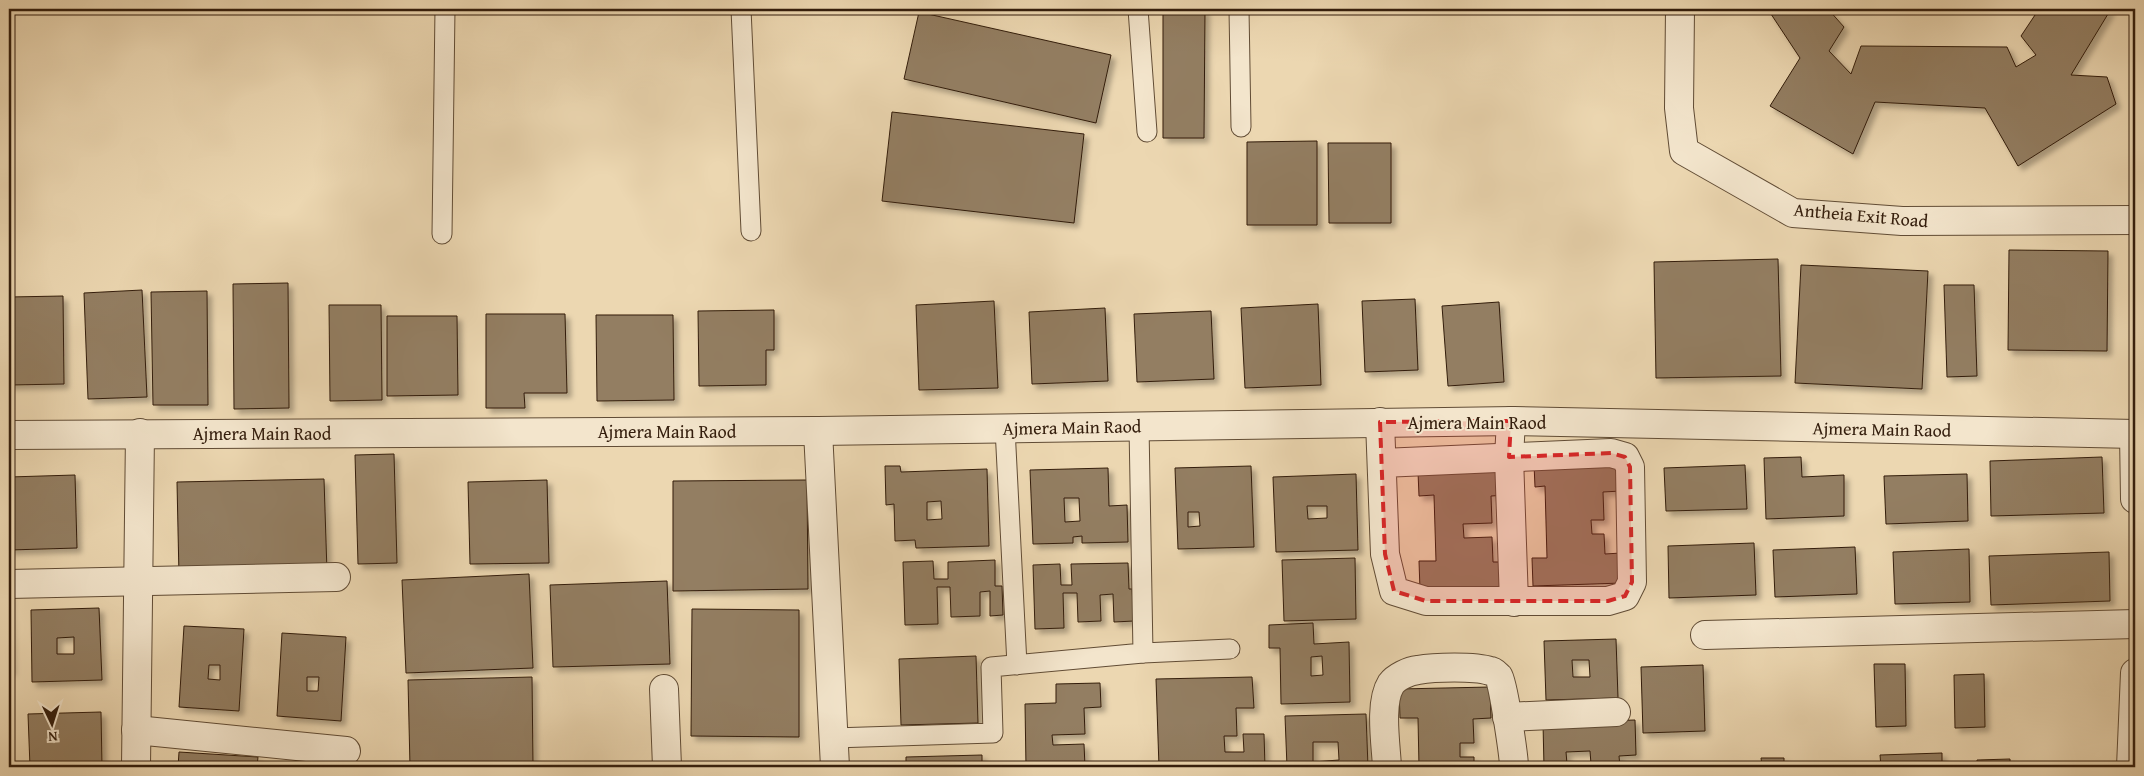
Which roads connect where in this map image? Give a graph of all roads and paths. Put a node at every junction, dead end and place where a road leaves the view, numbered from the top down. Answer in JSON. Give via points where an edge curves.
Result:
{"nodes":[{"id":1,"x":445,"y":9,"type":"edge"},
{"id":2,"x":741,"y":9,"type":"edge"},
{"id":3,"x":1138,"y":9,"type":"edge"},
{"id":4,"x":1239,"y":9,"type":"edge"},
{"id":5,"x":1680,"y":9,"type":"edge"},
{"id":6,"x":1241,"y":127,"type":"dead end"},
{"id":7,"x":1147,"y":132,"type":"dead end"},
{"id":8,"x":2135,"y":220,"type":"edge"},
{"id":9,"x":751,"y":231,"type":"dead end"},
{"id":10,"x":442,"y":234,"type":"dead end"},
{"id":11,"x":1511,"y":421,"type":"junction"},
{"id":12,"x":1380,"y":422,"type":"junction"},
{"id":13,"x":1139,"y":426,"type":"junction"},
{"id":14,"x":1005,"y":428,"type":"junction"},
{"id":15,"x":818,"y":431,"type":"junction"},
{"id":16,"x":140,"y":433,"type":"junction"},
{"id":17,"x":2135,"y":434,"type":"edge"},
{"id":18,"x":9,"y":435,"type":"edge"},
{"id":19,"x":1509,"y":457,"type":"junction"},
{"id":20,"x":1382,"y":463,"type":"junction"},
{"id":21,"x":2135,"y":499,"type":"edge"},
{"id":22,"x":336,"y":577,"type":"dead end"},
{"id":23,"x":138,"y":582,"type":"junction"},
{"id":24,"x":9,"y":584,"type":"edge"},
{"id":25,"x":1514,"y":602,"type":"junction"},
{"id":26,"x":2135,"y":624,"type":"edge"},
{"id":27,"x":1705,"y":635,"type":"dead end"},
{"id":28,"x":1230,"y":649,"type":"dead end"},
{"id":29,"x":1143,"y":653,"type":"junction"},
{"id":30,"x":1017,"y":665,"type":"junction"},
{"id":31,"x":2135,"y":673,"type":"edge"},
{"id":32,"x":664,"y":689,"type":"dead end"},
{"id":33,"x":1616,"y":712,"type":"dead end"},
{"id":34,"x":1507,"y":717,"type":"junction"},
{"id":35,"x":136,"y":730,"type":"junction"},
{"id":36,"x":833,"y":738,"type":"junction"},
{"id":37,"x":346,"y":752,"type":"dead end"},
{"id":38,"x":136,"y":767,"type":"edge"},
{"id":39,"x":667,"y":767,"type":"edge"},
{"id":40,"x":835,"y":767,"type":"edge"},
{"id":41,"x":1387,"y":767,"type":"edge"},
{"id":42,"x":1514,"y":767,"type":"edge"},
{"id":43,"x":2131,"y":767,"type":"edge"}],
"edges":[{"from":1,"to":10,"type":"lane"},
{"from":2,"to":9,"type":"lane"},
{"from":3,"to":7,"type":"lane"},
{"from":4,"to":6,"type":"lane"},
{"from":5,"to":8,"type":"street","name":"Antheia Exit Road","via":[[1679,108],[1684,151],[1793,213],[1902,222]]},
{"from":11,"to":12,"type":"street","name":"Ajmera Main Raod"},
{"from":11,"to":17,"type":"street","name":"Ajmera Main Raod"},
{"from":11,"to":19,"type":"street"},
{"from":12,"to":13,"type":"street","name":"Ajmera Main Raod"},
{"from":12,"to":20,"type":"street"},
{"from":13,"to":14,"type":"street","name":"Ajmera Main Raod"},
{"from":13,"to":29,"type":"lane"},
{"from":14,"to":15,"type":"street","name":"Ajmera Main Raod"},
{"from":14,"to":30,"type":"lane"},
{"from":15,"to":16,"type":"street","name":"Ajmera Main Raod"},
{"from":15,"to":36,"type":"street"},
{"from":16,"to":18,"type":"street","name":"Ajmera Main Raod"},
{"from":16,"to":23,"type":"street"},
{"from":17,"to":21,"type":"street"},
{"from":19,"to":20,"type":"street"},
{"from":19,"to":25,"type":"street"},
{"from":19,"to":25,"type":"street","via":[[1611,453],[1625,457],[1630,467],[1632,582],[1625,596],[1608,601]]},
{"from":20,"to":25,"type":"street","via":[[1385,554],[1394,590],[1426,602]]},
{"from":22,"to":23,"type":"street"},
{"from":23,"to":24,"type":"street"},
{"from":23,"to":35,"type":"street"},
{"from":26,"to":27,"type":"street"},
{"from":28,"to":29,"type":"lane"},
{"from":29,"to":30,"type":"lane"},
{"from":30,"to":36,"type":"lane","via":[[991,668],[993,733]]},
{"from":31,"to":43,"type":"street"},
{"from":32,"to":39,"type":"street"},
{"from":33,"to":34,"type":"street"},
{"from":34,"to":41,"type":"street","via":[[1501,680],[1492,671],[1471,668],[1417,670],[1401,676],[1392,683],[1386,698]]},
{"from":34,"to":42,"type":"street"},
{"from":35,"to":37,"type":"street"},
{"from":35,"to":38,"type":"street"},
{"from":36,"to":40,"type":"street"}]}
